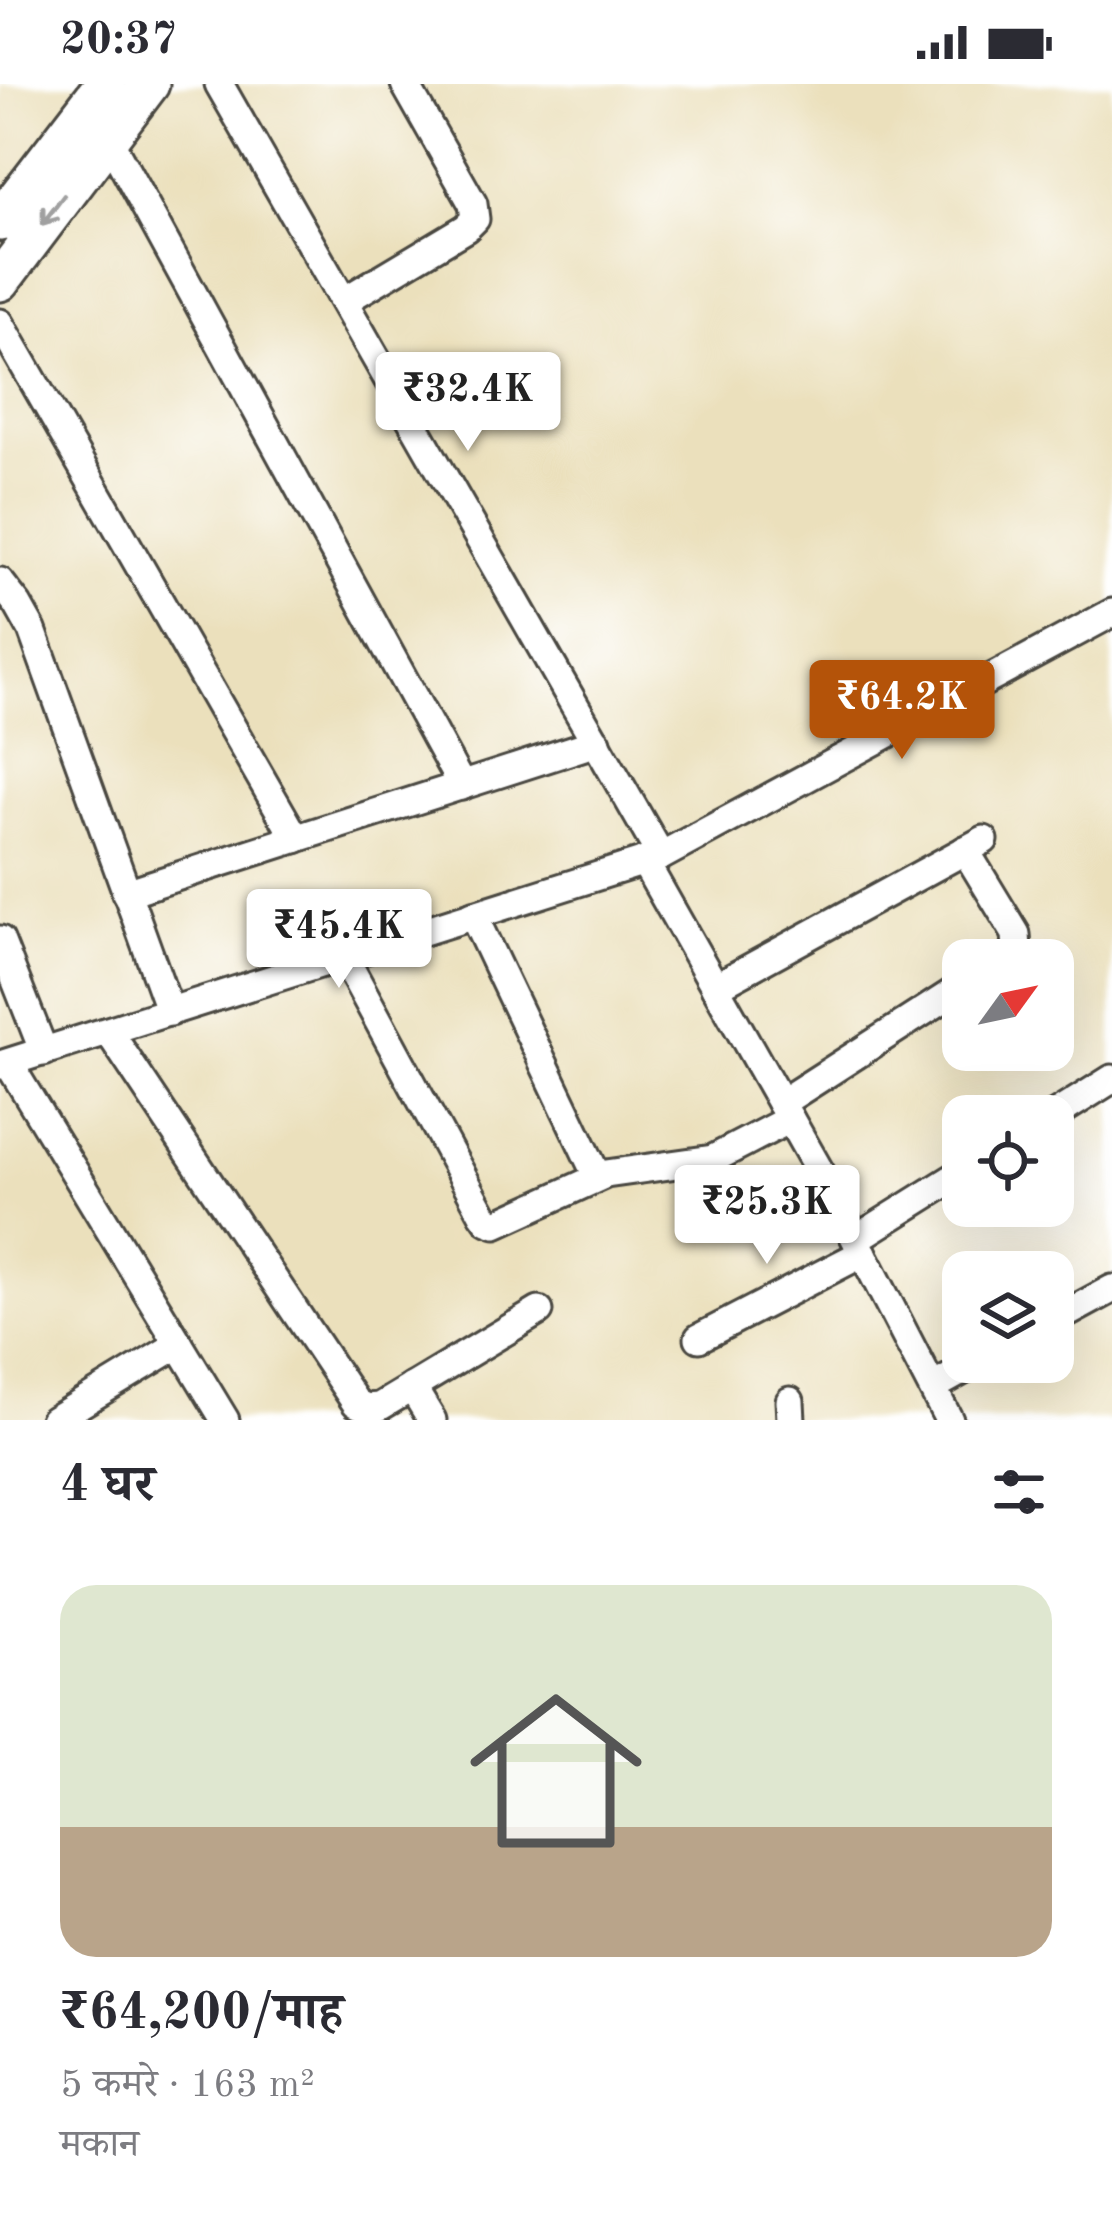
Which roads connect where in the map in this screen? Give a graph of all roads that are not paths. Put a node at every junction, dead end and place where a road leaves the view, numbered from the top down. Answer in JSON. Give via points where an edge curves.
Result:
{"nodes":[{"id":1,"x":105,"y":84,"type":"edge"},
{"id":2,"x":149,"y":84,"type":"edge"},
{"id":3,"x":219,"y":84,"type":"edge"},
{"id":4,"x":405,"y":84,"type":"edge"},
{"id":5,"x":108,"y":138,"type":"junction"},
{"id":6,"x":0,"y":221,"type":"edge"},
{"id":7,"x":0,"y":281,"type":"edge"},
{"id":8,"x":344,"y":301,"type":"junction"},
{"id":9,"x":0,"y":323,"type":"edge"},
{"id":10,"x":1,"y":587,"type":"edge"},
{"id":11,"x":1112,"y":614,"type":"edge"},
{"id":12,"x":597,"y":742,"type":"junction"},
{"id":13,"x":462,"y":786,"type":"junction"},
{"id":14,"x":296,"y":839,"type":"junction"},
{"id":15,"x":652,"y":858,"type":"junction"},
{"id":16,"x":126,"y":892,"type":"junction"},
{"id":17,"x":473,"y":915,"type":"junction"},
{"id":18,"x":1016,"y":939,"type":"edge"},
{"id":19,"x":0,"y":940,"type":"edge"},
{"id":20,"x":344,"y":956,"type":"junction"},
{"id":21,"x":715,"y":987,"type":"junction"},
{"id":22,"x":942,"y":1001,"type":"edge"},
{"id":23,"x":170,"y":1012,"type":"junction"},
{"id":24,"x":109,"y":1032,"type":"junction"},
{"id":25,"x":44,"y":1052,"type":"junction"},
{"id":26,"x":4,"y":1064,"type":"edge"},
{"id":27,"x":1112,"y":1079,"type":"edge"},
{"id":28,"x":1074,"y":1103,"type":"edge"},
{"id":29,"x":785,"y":1111,"type":"junction"},
{"id":30,"x":597,"y":1177,"type":"junction"},
{"id":31,"x":942,"y":1187,"type":"edge"},
{"id":32,"x":860,"y":1246,"type":"junction"},
{"id":33,"x":1112,"y":1289,"type":"edge"},
{"id":34,"x":1074,"y":1310,"type":"edge"},
{"id":35,"x":539,"y":1311,"type":"dead end"},
{"id":36,"x":699,"y":1338,"type":"dead end"},
{"id":37,"x":179,"y":1344,"type":"junction"},
{"id":38,"x":942,"y":1382,"type":"edge"},
{"id":39,"x":412,"y":1387,"type":"junction"},
{"id":40,"x":932,"y":1387,"type":"junction"},
{"id":41,"x":54,"y":1420,"type":"edge"},
{"id":42,"x":225,"y":1420,"type":"edge"},
{"id":43,"x":432,"y":1420,"type":"edge"},
{"id":44,"x":949,"y":1420,"type":"edge"}],
"edges":[{"from":1,"to":6,"type":"main road"},
{"from":2,"to":5,"type":"main road"},
{"from":3,"to":8,"type":"street"},
{"from":4,"to":8,"type":"street","via":[[475,219]]},
{"from":5,"to":7,"type":"main road","one_way":true},
{"from":5,"to":13,"type":"street"},
{"from":8,"to":12,"type":"street"},
{"from":9,"to":14,"type":"street"},
{"from":10,"to":16,"type":"street","via":[[32,630]]},
{"from":11,"to":15,"type":"street"},
{"from":12,"to":13,"type":"street"},
{"from":12,"to":15,"type":"street"},
{"from":13,"to":14,"type":"street"},
{"from":14,"to":16,"type":"street"},
{"from":15,"to":17,"type":"street"},
{"from":15,"to":21,"type":"street"},
{"from":16,"to":23,"type":"street"},
{"from":17,"to":20,"type":"street"},
{"from":17,"to":30,"type":"street"},
{"from":18,"to":21,"type":"street","via":[[974,845]]},
{"from":19,"to":25,"type":"street"},
{"from":20,"to":23,"type":"street"},
{"from":20,"to":30,"type":"street","via":[[488,1221],[505,1222]]},
{"from":21,"to":29,"type":"street"},
{"from":22,"to":29,"type":"street"},
{"from":23,"to":24,"type":"street"},
{"from":24,"to":25,"type":"street"},
{"from":24,"to":39,"type":"street","via":[[356,1403],[379,1407]]},
{"from":25,"to":26,"type":"street"},
{"from":26,"to":37,"type":"street"},
{"from":27,"to":28,"type":"street"},
{"from":29,"to":30,"type":"street","via":[[713,1160]]},
{"from":29,"to":32,"type":"street"},
{"from":31,"to":32,"type":"street"},
{"from":32,"to":36,"type":"street"},
{"from":32,"to":40,"type":"street"},
{"from":33,"to":34,"type":"street"},
{"from":35,"to":39,"type":"street"},
{"from":37,"to":41,"type":"street"},
{"from":37,"to":42,"type":"street"},
{"from":38,"to":40,"type":"street"},
{"from":39,"to":43,"type":"street"},
{"from":40,"to":44,"type":"street"}]}
